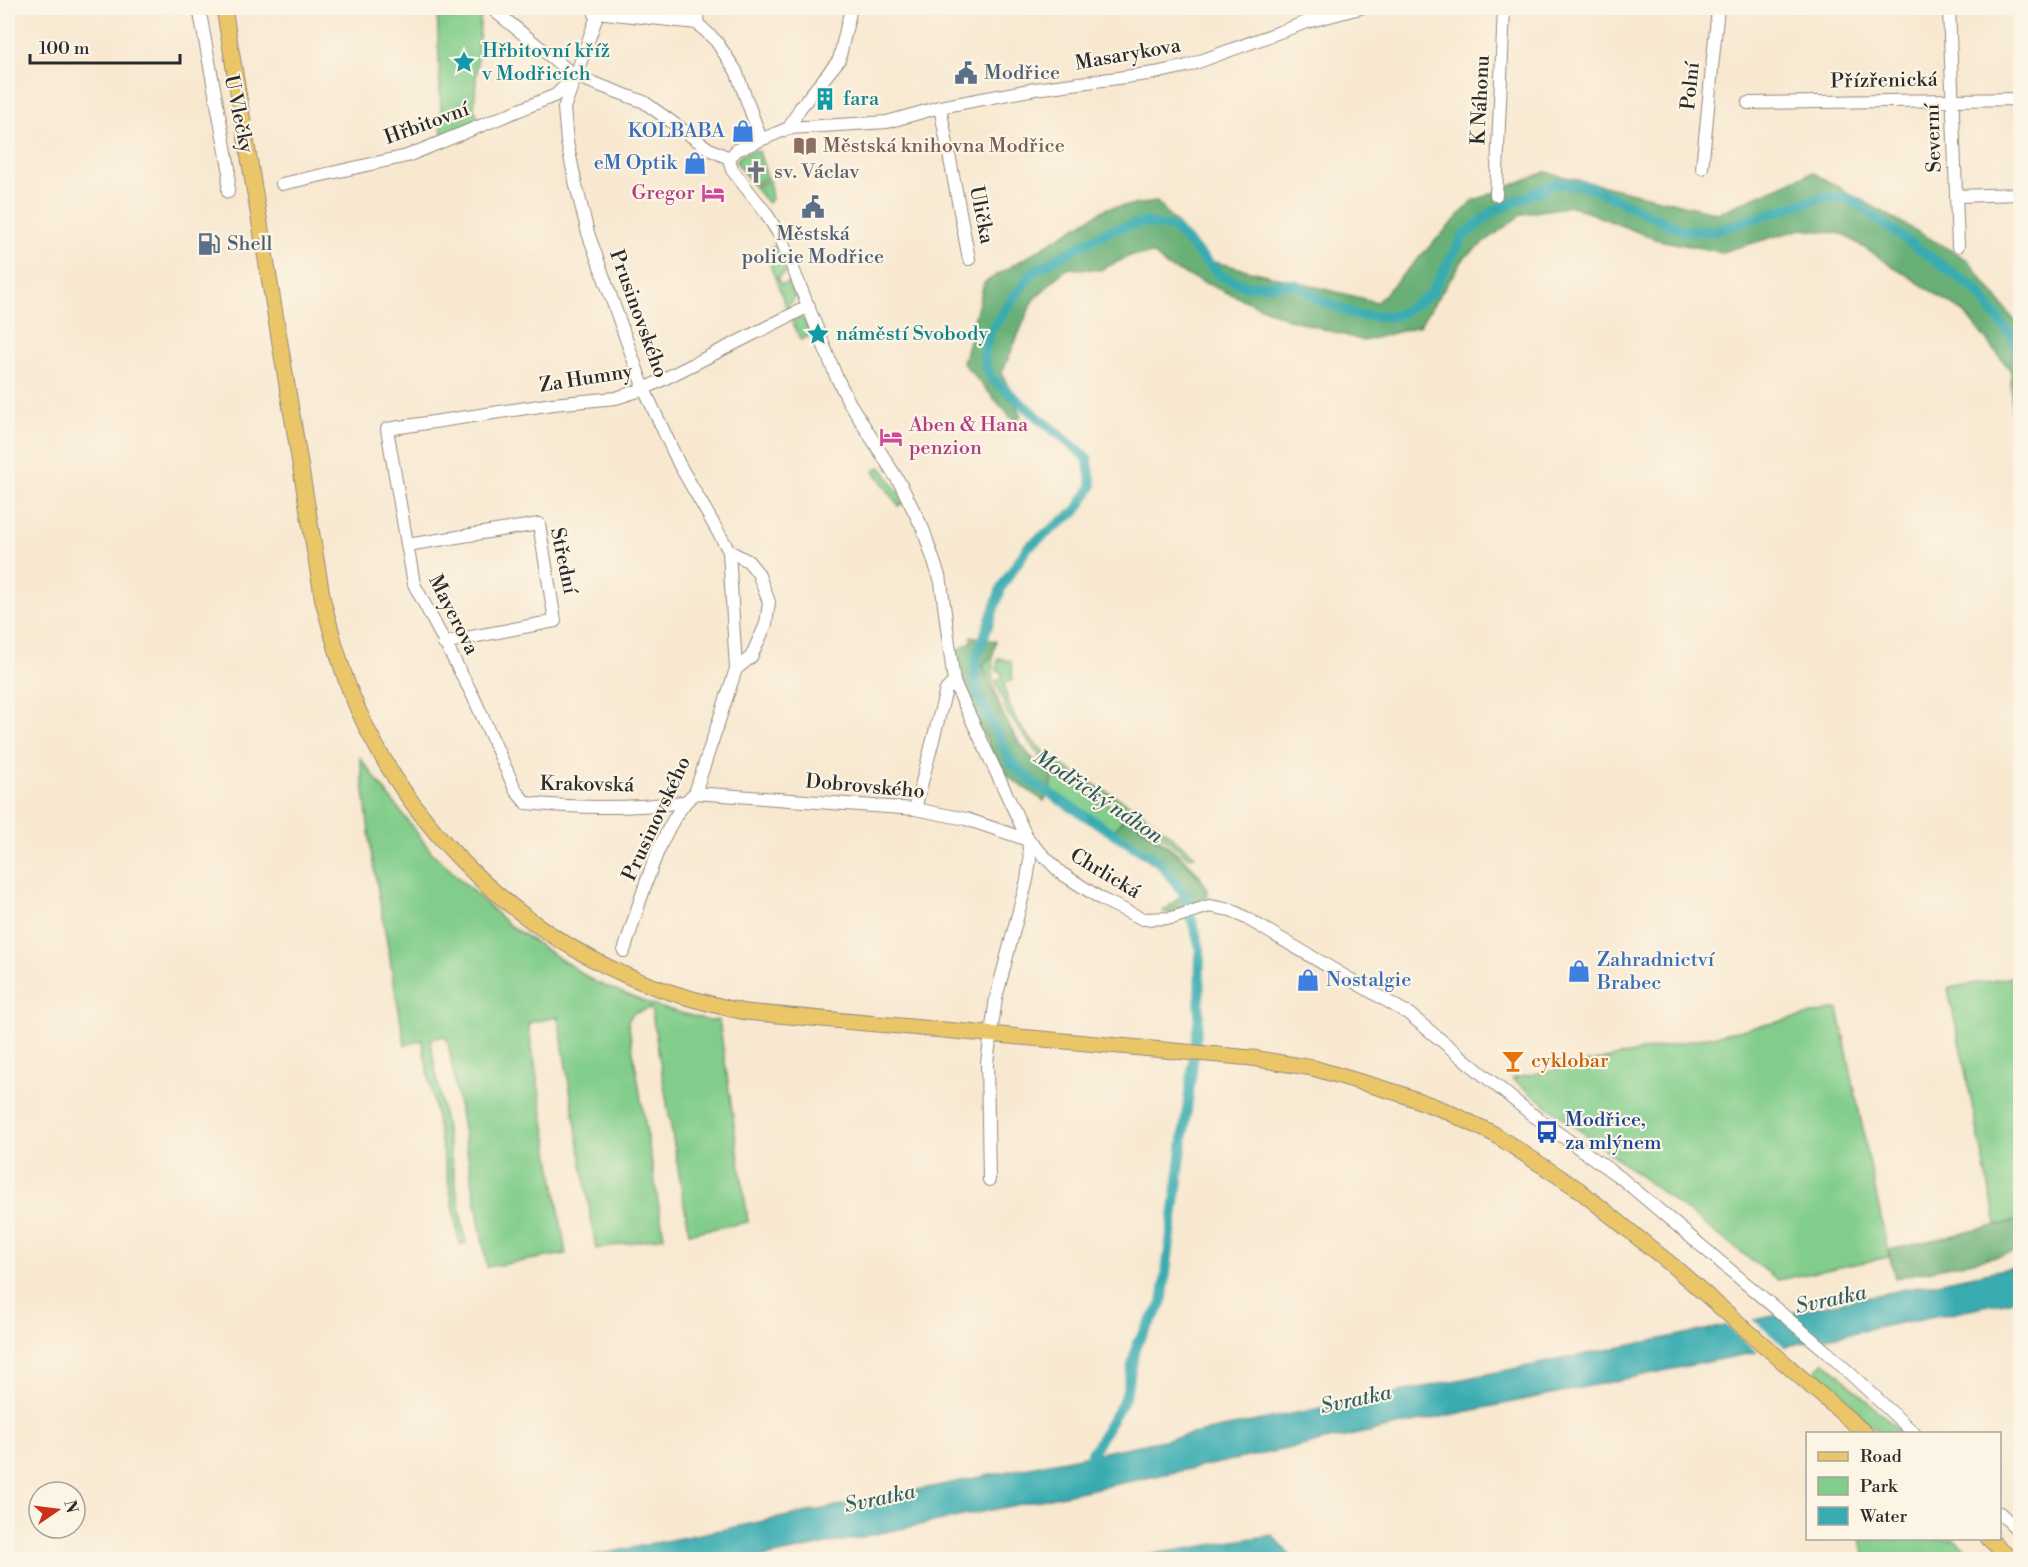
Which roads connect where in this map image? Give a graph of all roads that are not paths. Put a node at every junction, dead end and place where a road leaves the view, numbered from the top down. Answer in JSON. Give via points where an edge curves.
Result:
{"nodes":[{"id":1,"x":200,"y":8,"type":"edge"},
{"id":2,"x":224,"y":8,"type":"edge"},
{"id":3,"x":491,"y":8,"type":"edge"},
{"id":4,"x":698,"y":8,"type":"edge"},
{"id":5,"x":851,"y":8,"type":"edge"},
{"id":6,"x":1360,"y":8,"type":"edge"},
{"id":7,"x":1504,"y":8,"type":"edge"},
{"id":8,"x":1718,"y":8,"type":"edge"},
{"id":9,"x":1949,"y":8,"type":"edge"},
{"id":10,"x":595,"y":10,"type":"edge"},
{"id":11,"x":697,"y":23,"type":"junction"},
{"id":12,"x":575,"y":76,"type":"junction"},
{"id":13,"x":2020,"y":99,"type":"edge"},
{"id":14,"x":1952,"y":100,"type":"junction"},
{"id":15,"x":1748,"y":103,"type":"dead end"},
{"id":16,"x":940,"y":107,"type":"junction"},
{"id":17,"x":789,"y":128,"type":"junction"},
{"id":18,"x":761,"y":139,"type":"junction"},
{"id":19,"x":729,"y":158,"type":"junction"},
{"id":20,"x":1702,"y":168,"type":"dead end"},
{"id":21,"x":282,"y":184,"type":"dead end"},
{"id":22,"x":228,"y":192,"type":"dead end"},
{"id":23,"x":2020,"y":194,"type":"edge"},
{"id":24,"x":1496,"y":195,"type":"dead end"},
{"id":25,"x":1956,"y":196,"type":"junction"},
{"id":26,"x":1958,"y":246,"type":"dead end"},
{"id":27,"x":969,"y":259,"type":"dead end"},
{"id":28,"x":809,"y":306,"type":"junction"},
{"id":29,"x":644,"y":389,"type":"junction"},
{"id":30,"x":387,"y":429,"type":"joint"},
{"id":31,"x":407,"y":546,"type":"junction"},
{"id":32,"x":729,"y":551,"type":"junction"},
{"id":33,"x":444,"y":644,"type":"junction"},
{"id":34,"x":736,"y":669,"type":"junction"},
{"id":35,"x":954,"y":682,"type":"junction"},
{"id":36,"x":695,"y":793,"type":"junction"},
{"id":37,"x":683,"y":802,"type":"junction"},
{"id":38,"x":526,"y":803,"type":"joint"},
{"id":39,"x":915,"y":809,"type":"junction"},
{"id":40,"x":1028,"y":840,"type":"junction"},
{"id":41,"x":624,"y":951,"type":"dead end"},
{"id":42,"x":991,"y":1034,"type":"junction"},
{"id":43,"x":989,"y":1180,"type":"dead end"},
{"id":44,"x":1864,"y":1432,"type":"edge"},
{"id":45,"x":1913,"y":1432,"type":"edge"},
{"id":46,"x":2001,"y":1514,"type":"edge"},
{"id":47,"x":2020,"y":1533,"type":"edge"},
{"id":48,"x":1989,"y":1540,"type":"edge"},
{"id":49,"x":2012,"y":1560,"type":"edge"}],
"edges":[{"from":1,"to":22,"type":"street","name":"U Vlečky","via":[[229,168]]},
{"from":2,"to":42,"type":"main road","via":[[323,600],[350,689],[373,739],[402,787],[476,875],[541,928],[596,961],[656,988],[745,1012]]},
{"from":3,"to":12,"type":"street"},
{"from":4,"to":11,"type":"street"},
{"from":5,"to":17,"type":"street","via":[[839,60]]},
{"from":6,"to":16,"type":"street","name":"Masarykova","via":[[1306,22],[1176,69]]},
{"from":7,"to":24,"type":"street","name":"K Náhonu"},
{"from":8,"to":20,"type":"street","name":"Polní"},
{"from":9,"to":14,"type":"street","name":"Severní"},
{"from":10,"to":11,"type":"street"},
{"from":10,"to":12,"type":"street","name":"Prusinovského"},
{"from":11,"to":18,"type":"street","via":[[716,41],[736,70]]},
{"from":12,"to":19,"type":"street","via":[[644,102]]},
{"from":12,"to":21,"type":"street","name":"Hřbitovní","via":[[556,95],[407,156]]},
{"from":12,"to":29,"type":"street","name":"Prusinovského","via":[[564,108],[576,185],[588,233]]},
{"from":13,"to":14,"type":"street","name":"Přízřenická"},
{"from":14,"to":15,"type":"street","name":"Přízřenická"},
{"from":14,"to":25,"type":"street","name":"Severní"},
{"from":16,"to":17,"type":"street","name":"Masarykova","via":[[887,122]]},
{"from":16,"to":27,"type":"street","name":"Ulička"},
{"from":17,"to":18,"type":"street"},
{"from":18,"to":19,"type":"street"},
{"from":19,"to":28,"type":"street","via":[[732,170],[780,236]]},
{"from":23,"to":25,"type":"street","name":"Severní"},
{"from":25,"to":26,"type":"street","name":"Severní"},
{"from":28,"to":29,"type":"street","name":"Za Humny"},
{"from":28,"to":35,"type":"street","via":[[849,402],[908,498],[926,538],[941,582]]},
{"from":29,"to":30,"type":"street","name":"Za Humny","via":[[616,398]]},
{"from":29,"to":32,"type":"street","name":"Prusinovského","via":[[679,464]]},
{"from":30,"to":31,"type":"street","name":"Mayerova"},
{"from":31,"to":33,"type":"street","name":"Mayerova","via":[[414,584]]},
{"from":31,"to":33,"type":"street","name":"Střední","via":[[539,524],[555,621]]},
{"from":32,"to":34,"type":"street","name":"Prusinovského"},
{"from":32,"to":34,"type":"street","name":"Prusinovského","via":[[748,561],[758,573],[769,602],[766,624],[751,657]]},
{"from":33,"to":38,"type":"street","name":"Mayerova","via":[[473,696],[516,791]]},
{"from":34,"to":36,"type":"street","name":"Prusinovského"},
{"from":35,"to":39,"type":"street","via":[[946,690]]},
{"from":35,"to":40,"type":"street"},
{"from":36,"to":37,"type":"street","name":"Prusinovského"},
{"from":36,"to":39,"type":"street","name":"Dobrovského"},
{"from":37,"to":38,"type":"street","name":"Krakovská","via":[[656,806]]},
{"from":37,"to":41,"type":"street","name":"Prusinovského","via":[[661,847]]},
{"from":39,"to":40,"type":"street","name":"Dobrovského","via":[[966,819]]},
{"from":40,"to":42,"type":"street","via":[[1027,880],[996,998]]},
{"from":40,"to":45,"type":"street","name":"Chrlická","via":[[1061,873],[1143,919],[1172,918],[1216,906],[1231,910],[1409,1014],[1530,1113],[1621,1178],[1827,1352]]},
{"from":42,"to":43,"type":"street","via":[[987,1063]]},
{"from":42,"to":44,"type":"main road","via":[[1283,1063],[1354,1078],[1444,1110],[1494,1134],[1578,1189]]},
{"from":46,"to":47,"type":"street"},
{"from":48,"to":49,"type":"main road"}]}
